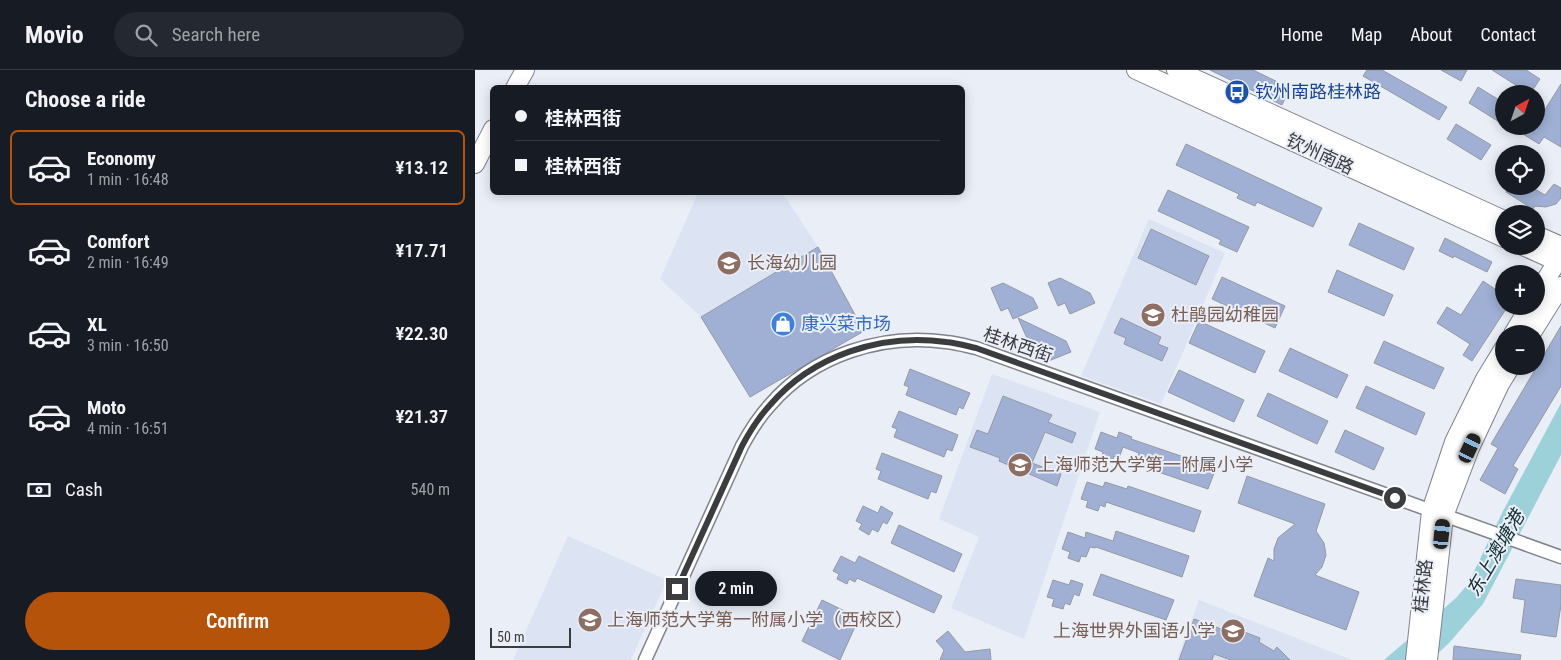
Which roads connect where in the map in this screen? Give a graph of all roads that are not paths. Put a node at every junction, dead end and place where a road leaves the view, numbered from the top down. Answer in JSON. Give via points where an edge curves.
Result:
{"nodes":[{"id":1,"x":525,"y":70,"type":"edge"},
{"id":2,"x":1136,"y":70,"type":"edge"},
{"id":3,"x":1176,"y":70,"type":"edge"},
{"id":4,"x":517,"y":85,"type":"edge"},
{"id":5,"x":490,"y":136,"type":"edge"},
{"id":6,"x":475,"y":164,"type":"edge"},
{"id":7,"x":1495,"y":216,"type":"edge"},
{"id":8,"x":1495,"y":234,"type":"edge"},
{"id":9,"x":1545,"y":243,"type":"edge"},
{"id":10,"x":1545,"y":252,"type":"edge"},
{"id":11,"x":1560,"y":256,"type":"edge"},
{"id":12,"x":1545,"y":281,"type":"edge"},
{"id":13,"x":1561,"y":286,"type":"edge"},
{"id":14,"x":1537,"y":325,"type":"edge"},
{"id":15,"x":1495,"y":363,"type":"edge"},
{"id":16,"x":1506,"y":375,"type":"edge"},
{"id":17,"x":1437,"y":513,"type":"junction"},
{"id":18,"x":1561,"y":557,"type":"edge"},
{"id":19,"x":645,"y":660,"type":"edge"},
{"id":20,"x":1415,"y":660,"type":"edge"},
{"id":21,"x":1428,"y":660,"type":"edge"}],
"edges":[{"from":1,"to":4,"type":"main road"},
{"from":2,"to":8,"type":"main road","name":"钦州南路"},
{"from":3,"to":7,"type":"main road","name":"钦州南路"},
{"from":5,"to":6,"type":"main road"},
{"from":9,"to":11,"type":"main road"},
{"from":10,"to":11,"type":"main road"},
{"from":11,"to":12,"type":"main road"},
{"from":13,"to":14,"type":"main road"},
{"from":15,"to":17,"type":"main road","name":"桂林路","via":[[1454,442]]},
{"from":16,"to":17,"type":"main road","name":"桂林路"},
{"from":17,"to":18,"type":"street","name":"桂林西街"},
{"from":17,"to":19,"type":"street","name":"桂林西街","via":[[976,348],[920,340],[867,345],[842,354],[791,384],[754,425]]},
{"from":17,"to":20,"type":"main road","name":"桂林路"},
{"from":17,"to":21,"type":"main road","name":"桂林路","via":[[1434,606]]}]}
